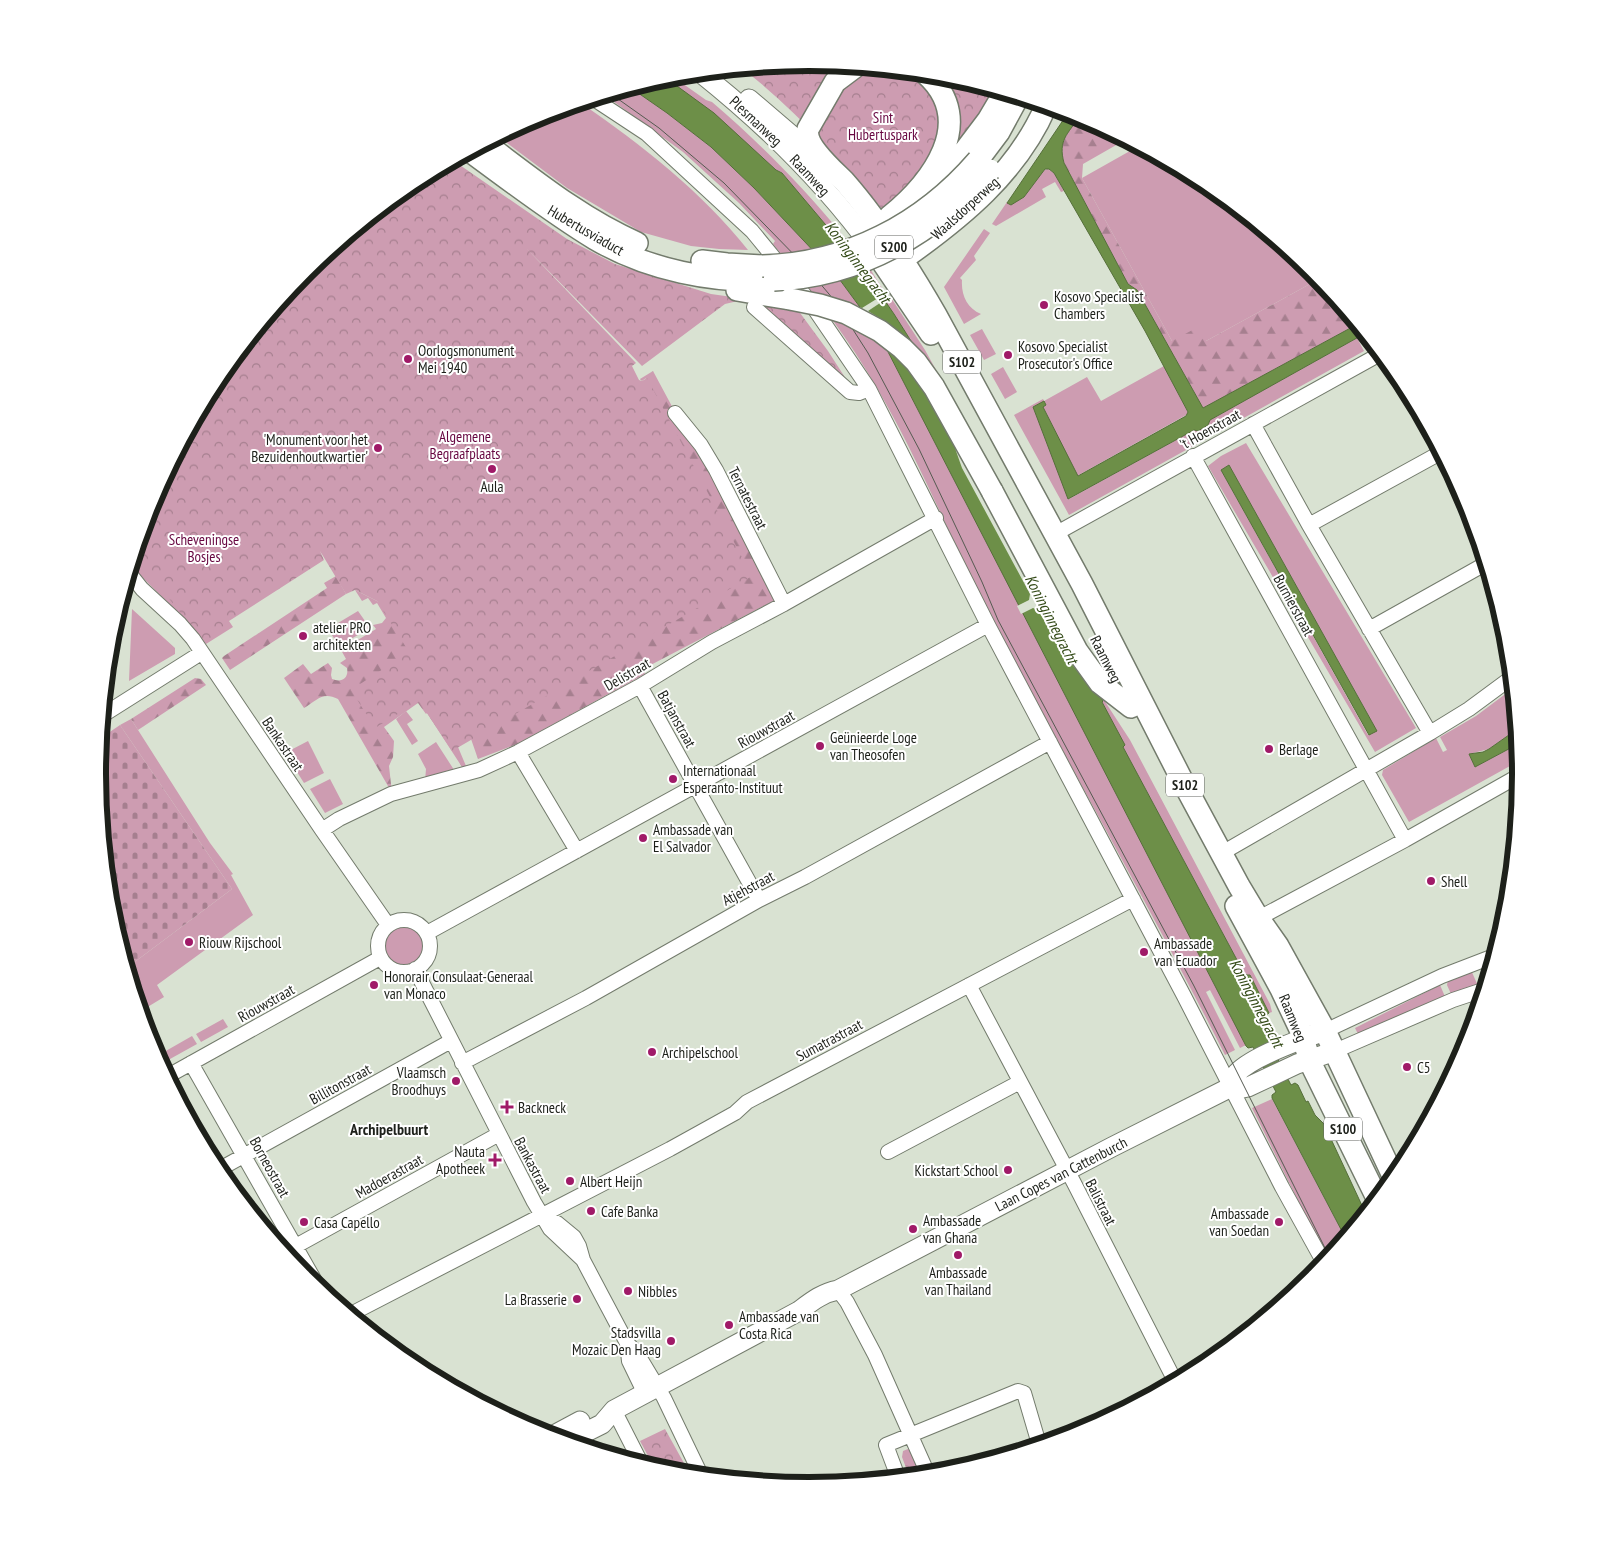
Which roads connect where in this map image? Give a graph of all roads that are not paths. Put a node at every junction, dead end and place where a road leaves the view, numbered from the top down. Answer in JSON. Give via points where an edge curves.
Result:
{"nodes":[{"id":1,"x":847,"y":73,"type":"edge"},
{"id":2,"x":719,"y":77,"type":"edge"},
{"id":3,"x":708,"y":79,"type":"edge"},
{"id":4,"x":934,"y":83,"type":"edge"},
{"id":5,"x":1001,"y":98,"type":"edge"},
{"id":6,"x":601,"y":103,"type":"edge"},
{"id":7,"x":1015,"y":103,"type":"edge"},
{"id":8,"x":1031,"y":108,"type":"edge"},
{"id":9,"x":1043,"y":112,"type":"edge"},
{"id":10,"x":491,"y":148,"type":"edge"},
{"id":11,"x":788,"y":150,"type":"joint"},
{"id":12,"x":476,"y":156,"type":"edge"},
{"id":13,"x":822,"y":159,"type":"junction"},
{"id":14,"x":984,"y":165,"type":"junction"},
{"id":15,"x":925,"y":203,"type":"junction"},
{"id":16,"x":950,"y":224,"type":"junction"},
{"id":17,"x":841,"y":253,"type":"junction"},
{"id":18,"x":892,"y":255,"type":"junction"},
{"id":19,"x":682,"y":272,"type":"junction"},
{"id":20,"x":768,"y":273,"type":"junction"},
{"id":21,"x":754,"y":307,"type":"dead end"},
{"id":22,"x":1375,"y":357,"type":"edge"},
{"id":23,"x":869,"y":389,"type":"junction"},
{"id":24,"x":675,"y":413,"type":"dead end"},
{"id":25,"x":1253,"y":424,"type":"junction"},
{"id":26,"x":1193,"y":456,"type":"junction"},
{"id":27,"x":1435,"y":456,"type":"edge"},
{"id":28,"x":936,"y":518,"type":"junction"},
{"id":29,"x":1309,"y":525,"type":"junction"},
{"id":30,"x":1055,"y":534,"type":"junction"},
{"id":31,"x":1480,"y":567,"type":"edge"},
{"id":32,"x":134,"y":579,"type":"edge"},
{"id":33,"x":132,"y":585,"type":"edge"},
{"id":34,"x":142,"y":589,"type":"junction"},
{"id":35,"x":784,"y":604,"type":"junction"},
{"id":36,"x":988,"y":625,"type":"junction"},
{"id":37,"x":1369,"y":629,"type":"junction"},
{"id":38,"x":202,"y":653,"type":"junction"},
{"id":39,"x":1506,"y":682,"type":"edge"},
{"id":40,"x":640,"y":686,"type":"junction"},
{"id":41,"x":110,"y":707,"type":"edge"},
{"id":42,"x":1130,"y":707,"type":"junction"},
{"id":43,"x":1430,"y":733,"type":"junction"},
{"id":44,"x":1050,"y":742,"type":"junction"},
{"id":45,"x":518,"y":752,"type":"junction"},
{"id":46,"x":1367,"y":770,"type":"junction"},
{"id":47,"x":1512,"y":780,"type":"edge"},
{"id":48,"x":696,"y":786,"type":"junction"},
{"id":49,"x":322,"y":830,"type":"junction"},
{"id":50,"x":1404,"y":840,"type":"junction"},
{"id":51,"x":577,"y":851,"type":"junction"},
{"id":52,"x":1222,"y":853,"type":"junction"},
{"id":53,"x":1133,"y":899,"type":"junction"},
{"id":54,"x":759,"y":900,"type":"junction"},
{"id":55,"x":1259,"y":918,"type":"junction"},
{"id":56,"x":388,"y":925,"type":"junction"},
{"id":57,"x":427,"y":933,"type":"junction"},
{"id":58,"x":380,"y":958,"type":"junction"},
{"id":59,"x":1487,"y":959,"type":"edge"},
{"id":60,"x":415,"y":969,"type":"junction"},
{"id":61,"x":969,"y":985,"type":"junction"},
{"id":62,"x":1476,"y":993,"type":"edge"},
{"id":63,"x":1325,"y":1031,"type":"junction"},
{"id":64,"x":1303,"y":1039,"type":"junction"},
{"id":65,"x":451,"y":1041,"type":"junction"},
{"id":66,"x":1321,"y":1056,"type":"junction"},
{"id":67,"x":192,"y":1063,"type":"junction"},
{"id":68,"x":462,"y":1063,"type":"junction"},
{"id":69,"x":174,"y":1073,"type":"edge"},
{"id":70,"x":1020,"y":1082,"type":"junction"},
{"id":71,"x":1231,"y":1087,"type":"junction"},
{"id":72,"x":499,"y":1134,"type":"junction"},
{"id":73,"x":888,"y":1152,"type":"dead end"},
{"id":74,"x":245,"y":1156,"type":"junction"},
{"id":75,"x":226,"y":1166,"type":"edge"},
{"id":76,"x":1390,"y":1169,"type":"edge"},
{"id":77,"x":1066,"y":1171,"type":"junction"},
{"id":78,"x":1374,"y":1191,"type":"edge"},
{"id":79,"x":542,"y":1214,"type":"junction"},
{"id":80,"x":288,"y":1244,"type":"edge"},
{"id":81,"x":291,"y":1248,"type":"edge"},
{"id":82,"x":1320,"y":1256,"type":"edge"},
{"id":83,"x":838,"y":1290,"type":"junction"},
{"id":84,"x":357,"y":1311,"type":"edge"},
{"id":85,"x":1172,"y":1375,"type":"edge"},
{"id":86,"x":651,"y":1390,"type":"junction"},
{"id":87,"x":614,"y":1410,"type":"junction"},
{"id":88,"x":561,"y":1431,"type":"edge"},
{"id":89,"x":911,"y":1434,"type":"junction"},
{"id":90,"x":577,"y":1437,"type":"edge"},
{"id":91,"x":1037,"y":1438,"type":"edge"},
{"id":92,"x":637,"y":1455,"type":"edge"},
{"id":93,"x":697,"y":1467,"type":"edge"},
{"id":94,"x":925,"y":1467,"type":"edge"},
{"id":95,"x":896,"y":1471,"type":"edge"}],
"edges":[{"from":1,"to":13,"type":"main road","via":[[835,82],[808,129],[809,140]]},
{"from":2,"to":13,"type":"main road","name":"Plesmanweg"},
{"from":3,"to":11,"type":"main road","name":"Plesmanweg"},
{"from":4,"to":17,"type":"main road","bridge":true,"via":[[946,104],[949,120],[947,144],[937,164],[917,192]]},
{"from":5,"to":15,"type":"main road"},
{"from":6,"to":23,"type":"street","via":[[648,134],[752,231],[819,314]]},
{"from":7,"to":14,"type":"main road","name":"Hubertusviaduct","number":"S200"},
{"from":8,"to":14,"type":"main road","name":"Hubertusviaduct","number":"S200","via":[[1016,136]]},
{"from":9,"to":16,"type":"main road","name":"Waalsdorperweg","via":[[1003,174]]},
{"from":10,"to":20,"type":"main road","name":"Hubertusviaduct","number":"S200","via":[[583,214],[636,242],[670,254]]},
{"from":11,"to":18,"type":"main road","name":"Raamweg","number":"S102","via":[[836,203]]},
{"from":12,"to":19,"type":"main road","name":"Hubertusviaduct","number":"S200","via":[[596,240],[641,260]]},
{"from":13,"to":18,"type":"main road","name":"Plesmanweg","number":"S102","via":[[852,190]]},
{"from":14,"to":17,"type":"main road","name":"Hubertusviaduct","number":"S200","bridge":true,"via":[[919,215],[888,233]]},
{"from":14,"to":20,"type":"main road","name":"Hubertusviaduct","number":"S200","bridge":true,"via":[[963,199],[941,218],[882,253],[860,263],[801,278]]},
{"from":15,"to":16,"type":"main road"},
{"from":15,"to":18,"type":"main road"},
{"from":16,"to":18,"type":"main road","name":"Waalsdorperweg"},
{"from":17,"to":20,"type":"main road","name":"Hubertusviaduct","number":"S200","bridge":true},
{"from":18,"to":30,"type":"main road","name":"Raamweg","number":"S102","via":[[936,315]]},
{"from":18,"to":42,"type":"main road","name":"Raamweg","number":"S102","via":[[921,317],[1059,568]]},
{"from":19,"to":20,"type":"main road","name":"Hubertusviaduct","number":"S200","via":[[731,280]]},
{"from":19,"to":42,"type":"main road","bridge":true,"via":[[742,292],[820,305],[846,313],[880,331],[902,348],[934,387],[1077,651],[1100,683]]},
{"from":21,"to":23,"type":"street","via":[[850,392]]},
{"from":22,"to":25,"type":"street","name":"'t Hoenstraat"},
{"from":23,"to":28,"type":"street"},
{"from":24,"to":35,"type":"street","name":"Ternatestraat","via":[[716,470]]},
{"from":25,"to":26,"type":"street","name":"'t Hoenstraat"},
{"from":25,"to":29,"type":"street"},
{"from":26,"to":30,"type":"street","name":"'t Hoenstraat"},
{"from":26,"to":46,"type":"street","name":"Burnierstraat"},
{"from":27,"to":29,"type":"street"},
{"from":28,"to":35,"type":"street","name":"Delistraat"},
{"from":28,"to":36,"type":"street"},
{"from":29,"to":37,"type":"street"},
{"from":30,"to":52,"type":"main road","name":"Raamweg","number":"S102"},
{"from":31,"to":37,"type":"street"},
{"from":32,"to":34,"type":"street","name":"Bankastraat"},
{"from":33,"to":34,"type":"street","name":"Bankastraat"},
{"from":34,"to":38,"type":"street","name":"Bankastraat","via":[[180,624]]},
{"from":35,"to":40,"type":"street","name":"Delistraat","via":[[712,642]]},
{"from":36,"to":44,"type":"street"},
{"from":36,"to":48,"type":"street","name":"Riouwstraat"},
{"from":37,"to":43,"type":"street"},
{"from":38,"to":41,"type":"street"},
{"from":38,"to":49,"type":"street","name":"Bankastraat"},
{"from":39,"to":43,"type":"street"},
{"from":40,"to":45,"type":"street","name":"Delistraat"},
{"from":40,"to":48,"type":"street","name":"Batjanstraat"},
{"from":42,"to":64,"type":"main road","name":"Raamweg","number":"S102","via":[[1281,989]]},
{"from":43,"to":46,"type":"street"},
{"from":44,"to":53,"type":"street"},
{"from":44,"to":54,"type":"street","name":"Atjehstraat"},
{"from":45,"to":49,"type":"street","name":"Delistraat","via":[[479,770],[391,794]]},
{"from":45,"to":51,"type":"street"},
{"from":46,"to":50,"type":"street","name":"Burnierstraat"},
{"from":46,"to":52,"type":"street"},
{"from":47,"to":50,"type":"street"},
{"from":48,"to":51,"type":"street","name":"Riouwstraat"},
{"from":48,"to":54,"type":"street","name":"Batjanstraat"},
{"from":49,"to":56,"type":"street","name":"Bankastraat"},
{"from":50,"to":55,"type":"street"},
{"from":51,"to":57,"type":"street","name":"Riouwstraat"},
{"from":52,"to":55,"type":"main road","name":"Raamweg","number":"S102"},
{"from":53,"to":61,"type":"street","name":"Sumatrastraat"},
{"from":53,"to":71,"type":"street"},
{"from":54,"to":68,"type":"street","name":"Atjehstraat","via":[[586,998]]},
{"from":55,"to":63,"type":"main road","name":"Raamweg","number":"S102","via":[[1282,952]]},
{"from":56,"to":57,"type":"street","via":[[398,920],[409,920],[420,924]]},
{"from":56,"to":58,"type":"street","via":[[379,939]]},
{"from":57,"to":60,"type":"street","via":[[428,954]]},
{"from":58,"to":60,"type":"street","via":[[394,971]]},
{"from":58,"to":67,"type":"street","name":"Riouwstraat"},
{"from":59,"to":63,"type":"street","via":[[1442,976]]},
{"from":60,"to":65,"type":"street","name":"Bankastraat"},
{"from":61,"to":70,"type":"street","name":"Balistraat"},
{"from":61,"to":79,"type":"street","name":"Sumatrastraat","via":[[747,1102],[735,1114]]},
{"from":62,"to":66,"type":"street"},
{"from":63,"to":64,"type":"main road","name":"Laan Copes van Cattenburch"},
{"from":63,"to":66,"type":"main road","name":"Raamweg","number":"S100"},
{"from":64,"to":66,"type":"main road","name":"Raamweg","number":"S100"},
{"from":64,"to":71,"type":"main road","name":"Laan Copes van Cattenburch","via":[[1266,1055],[1235,1074]]},
{"from":65,"to":68,"type":"street","name":"Bankastraat"},
{"from":65,"to":74,"type":"street","name":"Billitonstraat"},
{"from":66,"to":71,"type":"main road","name":"Laan Copes van Cattenburch","via":[[1243,1088]]},
{"from":66,"to":76,"type":"main road","name":"Raamweg","number":"S100","via":[[1373,1132]]},
{"from":66,"to":78,"type":"main road","name":"Raamweg","number":"S100"},
{"from":67,"to":69,"type":"street","name":"Riouwstraat"},
{"from":67,"to":74,"type":"street","name":"Borneostraat"},
{"from":68,"to":72,"type":"street","name":"Bankastraat"},
{"from":70,"to":73,"type":"street"},
{"from":70,"to":77,"type":"street","name":"Balistraat"},
{"from":71,"to":77,"type":"main road","name":"Laan Copes van Cattenburch"},
{"from":71,"to":82,"type":"street"},
{"from":72,"to":79,"type":"street","name":"Bankastraat"},
{"from":72,"to":81,"type":"street","name":"Madoerastraat"},
{"from":74,"to":75,"type":"street","name":"Billitonstraat"},
{"from":74,"to":80,"type":"street","name":"Borneostraat"},
{"from":77,"to":83,"type":"main road","name":"Laan Copes van Cattenburch"},
{"from":77,"to":85,"type":"street","name":"Balistraat"},
{"from":79,"to":84,"type":"street","name":"Sumatrastraat"},
{"from":79,"to":86,"type":"street","name":"Bankastraat","via":[[550,1229],[583,1260],[627,1343],[637,1353]]},
{"from":83,"to":86,"type":"main road","name":"Laan Copes van Cattenburch","via":[[833,1300],[799,1311]]},
{"from":83,"to":89,"type":"street","via":[[875,1355]]},
{"from":86,"to":87,"type":"main road","name":"Laan Copes van Cattenburch"},
{"from":86,"to":93,"type":"street","name":"Bankastraat"},
{"from":87,"to":88,"type":"main road","via":[[596,1412]]},
{"from":87,"to":90,"type":"main road","via":[[602,1424]]},
{"from":87,"to":92,"type":"street"},
{"from":89,"to":91,"type":"street","via":[[1018,1391],[1024,1393]]},
{"from":89,"to":94,"type":"street"},
{"from":89,"to":95,"type":"street","via":[[886,1445]]}]}
